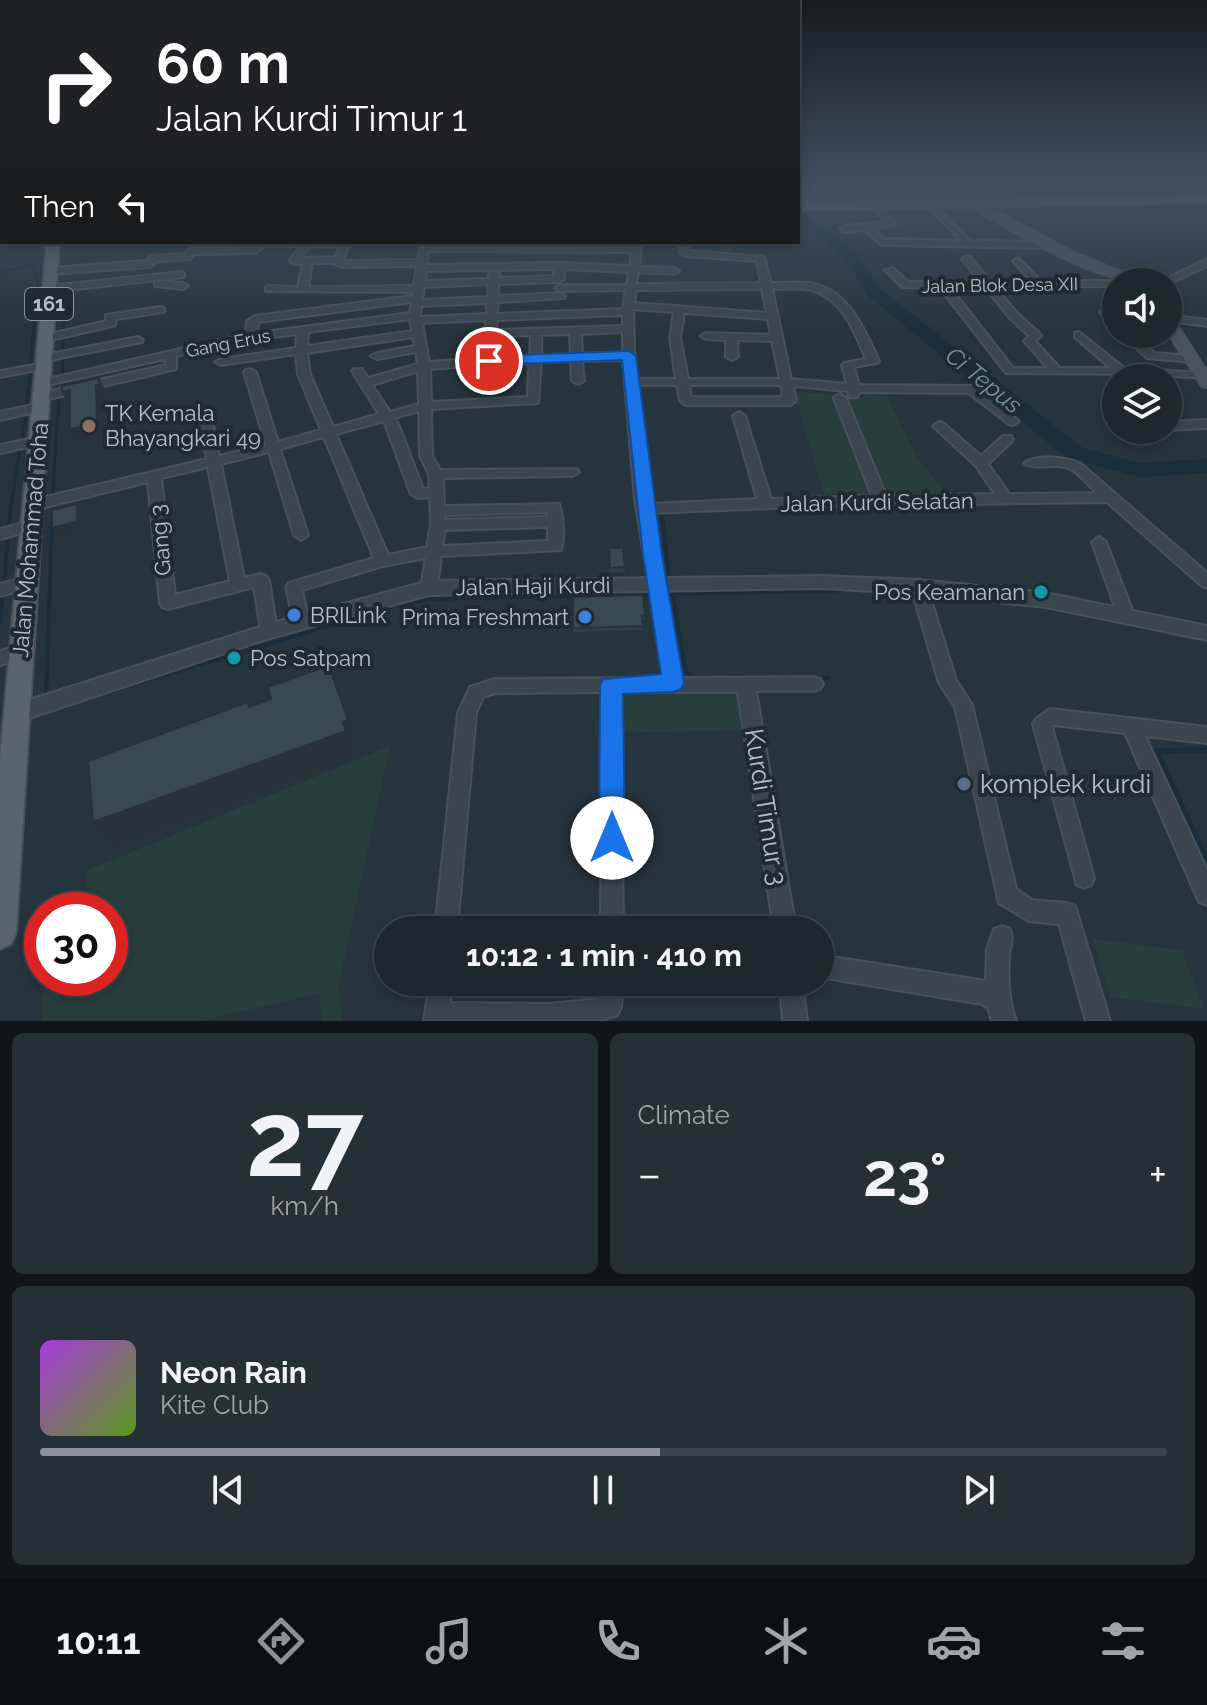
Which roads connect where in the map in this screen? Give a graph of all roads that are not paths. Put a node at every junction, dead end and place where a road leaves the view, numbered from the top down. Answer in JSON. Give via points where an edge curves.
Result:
{"nodes":[{"id":1,"x":875,"y":237,"type":"edge"},
{"id":2,"x":962,"y":237,"type":"edge"},
{"id":3,"x":1035,"y":237,"type":"edge"},
{"id":4,"x":966,"y":241,"type":"junction"},
{"id":5,"x":53,"y":244,"type":"edge"},
{"id":6,"x":261,"y":244,"type":"edge"},
{"id":7,"x":305,"y":244,"type":"edge"},
{"id":8,"x":340,"y":244,"type":"edge"},
{"id":9,"x":683,"y":244,"type":"edge"},
{"id":10,"x":498,"y":245,"type":"edge"},
{"id":11,"x":1050,"y":245,"type":"junction"},
{"id":12,"x":637,"y":246,"type":"edge"},
{"id":13,"x":967,"y":259,"type":"dead end"},
{"id":14,"x":339,"y":260,"type":"junction"},
{"id":15,"x":308,"y":261,"type":"junction"},
{"id":16,"x":1018,"y":261,"type":"dead end"},
{"id":17,"x":1207,"y":262,"type":"edge"},
{"id":18,"x":362,"y":264,"type":"junction"},
{"id":19,"x":422,"y":265,"type":"junction"},
{"id":20,"x":496,"y":265,"type":"junction"},
{"id":21,"x":559,"y":266,"type":"junction"},
{"id":22,"x":1106,"y":268,"type":"edge"},
{"id":23,"x":634,"y":269,"type":"junction"},
{"id":24,"x":890,"y":270,"type":"dead end"},
{"id":25,"x":51,"y":271,"type":"junction"},
{"id":26,"x":674,"y":271,"type":"dead end"},
{"id":27,"x":1182,"y":274,"type":"edge"},
{"id":28,"x":182,"y":280,"type":"dead end"},
{"id":29,"x":493,"y":281,"type":"junction"},
{"id":30,"x":1102,"y":283,"type":"edge"},
{"id":31,"x":1039,"y":284,"type":"junction"},
{"id":32,"x":988,"y":285,"type":"junction"},
{"id":33,"x":944,"y":286,"type":"junction"},
{"id":34,"x":765,"y":287,"type":"junction"},
{"id":35,"x":630,"y":288,"type":"junction"},
{"id":36,"x":50,"y":289,"type":"junction"},
{"id":37,"x":269,"y":289,"type":"dead end"},
{"id":38,"x":303,"y":290,"type":"junction"},
{"id":39,"x":493,"y":300,"type":"junction"},
{"id":40,"x":418,"y":303,"type":"junction"},
{"id":41,"x":629,"y":309,"type":"junction"},
{"id":42,"x":680,"y":309,"type":"junction"},
{"id":43,"x":160,"y":310,"type":"dead end"},
{"id":44,"x":299,"y":314,"type":"junction"},
{"id":45,"x":491,"y":316,"type":"junction"},
{"id":46,"x":771,"y":316,"type":"junction"},
{"id":47,"x":1182,"y":321,"type":"edge"},
{"id":48,"x":1207,"y":323,"type":"edge"},
{"id":49,"x":629,"y":329,"type":"junction"},
{"id":50,"x":303,"y":330,"type":"junction"},
{"id":51,"x":575,"y":330,"type":"junction"},
{"id":52,"x":536,"y":332,"type":"junction"},
{"id":53,"x":490,"y":333,"type":"junction"},
{"id":54,"x":1079,"y":335,"type":"dead end"},
{"id":55,"x":706,"y":336,"type":"dead end"},
{"id":56,"x":251,"y":337,"type":"junction"},
{"id":57,"x":731,"y":337,"type":"junction"},
{"id":58,"x":46,"y":338,"type":"junction"},
{"id":59,"x":775,"y":338,"type":"junction"},
{"id":60,"x":138,"y":340,"type":"dead end"},
{"id":61,"x":1182,"y":342,"type":"edge"},
{"id":62,"x":421,"y":348,"type":"junction"},
{"id":63,"x":1142,"y":348,"type":"edge"},
{"id":64,"x":301,"y":350,"type":"junction"},
{"id":65,"x":577,"y":355,"type":"junction"},
{"id":66,"x":377,"y":356,"type":"dead end"},
{"id":67,"x":629,"y":356,"type":"junction"},
{"id":68,"x":732,"y":357,"type":"dead end"},
{"id":69,"x":537,"y":358,"type":"junction"},
{"id":70,"x":1193,"y":359,"type":"junction"},
{"id":71,"x":489,"y":361,"type":"junction"},
{"id":72,"x":221,"y":362,"type":"dead end"},
{"id":73,"x":1113,"y":364,"type":"edge"},
{"id":74,"x":424,"y":366,"type":"junction"},
{"id":75,"x":358,"y":371,"type":"dead end"},
{"id":76,"x":1102,"y":371,"type":"edge"},
{"id":77,"x":250,"y":372,"type":"dead end"},
{"id":78,"x":1058,"y":372,"type":"junction"},
{"id":79,"x":0,"y":374,"type":"edge"},
{"id":80,"x":38,"y":378,"type":"junction"},
{"id":81,"x":1182,"y":378,"type":"edge"},
{"id":82,"x":1205,"y":380,"type":"edge"},
{"id":83,"x":578,"y":381,"type":"dead end"},
{"id":84,"x":632,"y":382,"type":"junction"},
{"id":85,"x":681,"y":382,"type":"junction"},
{"id":86,"x":365,"y":383,"type":"junction"},
{"id":87,"x":488,"y":385,"type":"dead end"},
{"id":88,"x":854,"y":388,"type":"junction"},
{"id":89,"x":788,"y":391,"type":"junction"},
{"id":90,"x":840,"y":398,"type":"dead end"},
{"id":91,"x":424,"y":406,"type":"junction"},
{"id":92,"x":0,"y":416,"type":"edge"},
{"id":93,"x":205,"y":416,"type":"dead end"},
{"id":94,"x":387,"y":416,"type":"junction"},
{"id":95,"x":739,"y":416,"type":"dead end"},
{"id":96,"x":1013,"y":421,"type":"dead end"},
{"id":97,"x":1207,"y":424,"type":"edge"},
{"id":98,"x":1182,"y":425,"type":"edge"},
{"id":99,"x":939,"y":426,"type":"dead end"},
{"id":100,"x":330,"y":432,"type":"junction"},
{"id":101,"x":1007,"y":439,"type":"dead end"},
{"id":102,"x":38,"y":441,"type":"junction"},
{"id":103,"x":273,"y":447,"type":"junction"},
{"id":104,"x":0,"y":449,"type":"edge"},
{"id":105,"x":215,"y":461,"type":"junction"},
{"id":106,"x":981,"y":463,"type":"junction"},
{"id":107,"x":1031,"y":463,"type":"dead end"},
{"id":108,"x":572,"y":472,"type":"dead end"},
{"id":109,"x":436,"y":474,"type":"junction"},
{"id":110,"x":154,"y":476,"type":"junction"},
{"id":111,"x":437,"y":491,"type":"junction"},
{"id":112,"x":1108,"y":497,"type":"junction"},
{"id":113,"x":881,"y":500,"type":"junction"},
{"id":114,"x":1006,"y":500,"type":"junction"},
{"id":115,"x":765,"y":503,"type":"junction"},
{"id":116,"x":646,"y":509,"type":"junction"},
{"id":117,"x":32,"y":515,"type":"junction"},
{"id":118,"x":438,"y":518,"type":"junction"},
{"id":119,"x":0,"y":534,"type":"edge"},
{"id":120,"x":301,"y":535,"type":"dead end"},
{"id":121,"x":1099,"y":542,"type":"dead end"},
{"id":122,"x":436,"y":551,"type":"junction"},
{"id":123,"x":383,"y":561,"type":"junction"},
{"id":124,"x":1207,"y":582,"type":"edge"},
{"id":125,"x":27,"y":583,"type":"junction"},
{"id":126,"x":238,"y":585,"type":"junction"},
{"id":127,"x":429,"y":588,"type":"junction"},
{"id":128,"x":0,"y":590,"type":"edge"},
{"id":129,"x":658,"y":590,"type":"junction"},
{"id":130,"x":920,"y":590,"type":"junction"},
{"id":131,"x":1127,"y":618,"type":"junction"},
{"id":132,"x":301,"y":622,"type":"junction"},
{"id":133,"x":269,"y":631,"type":"junction"},
{"id":134,"x":1207,"y":633,"type":"edge"},
{"id":135,"x":11,"y":655,"type":"edge"},
{"id":136,"x":673,"y":683,"type":"junction"},
{"id":137,"x":746,"y":684,"type":"junction"},
{"id":138,"x":814,"y":684,"type":"dead end"},
{"id":139,"x":611,"y":685,"type":"junction"},
{"id":140,"x":17,"y":713,"type":"junction"},
{"id":141,"x":1132,"y":728,"type":"junction"},
{"id":142,"x":1207,"y":735,"type":"edge"},
{"id":143,"x":6,"y":791,"type":"edge"},
{"id":144,"x":1084,"y":878,"type":"dead end"},
{"id":145,"x":1207,"y":894,"type":"edge"},
{"id":146,"x":2,"y":895,"type":"edge"},
{"id":147,"x":447,"y":916,"type":"edge"},
{"id":148,"x":612,"y":916,"type":"edge"},
{"id":149,"x":783,"y":916,"type":"edge"},
{"id":150,"x":0,"y":933,"type":"edge"},
{"id":151,"x":1002,"y":937,"type":"dead end"},
{"id":152,"x":834,"y":968,"type":"edge"},
{"id":153,"x":439,"y":996,"type":"edge"},
{"id":154,"x":610,"y":996,"type":"edge"},
{"id":155,"x":792,"y":996,"type":"edge"},
{"id":156,"x":1001,"y":1011,"type":"edge"},
{"id":157,"x":437,"y":1018,"type":"edge"},
{"id":158,"x":795,"y":1021,"type":"edge"},
{"id":159,"x":1098,"y":1021,"type":"edge"}],
"edges":[{"from":1,"to":4,"type":"street","via":[[880,242]]},
{"from":2,"to":4,"type":"street"},
{"from":3,"to":11,"type":"main road"},
{"from":4,"to":11,"type":"street"},
{"from":5,"to":25,"type":"main road","name":"Jalan Mohammad Toha","number":"161"},
{"from":6,"to":25,"type":"street","via":[[256,250],[191,251],[187,257],[154,258],[150,264]]},
{"from":7,"to":15,"type":"street","via":[[295,261]]},
{"from":8,"to":14,"type":"street","via":[[346,245]]},
{"from":9,"to":34,"type":"street","via":[[685,253],[759,257]]},
{"from":10,"to":12,"type":"street"},
{"from":10,"to":19,"type":"street","via":[[426,249]]},
{"from":10,"to":20,"type":"street"},
{"from":11,"to":22,"type":"main road"},
{"from":12,"to":23,"type":"street"},
{"from":13,"to":32,"type":"street"},
{"from":14,"to":15,"type":"street"},
{"from":14,"to":18,"type":"street"},
{"from":15,"to":38,"type":"street"},
{"from":16,"to":31,"type":"street"},
{"from":17,"to":27,"type":"street"},
{"from":18,"to":19,"type":"street"},
{"from":18,"to":40,"type":"street","via":[[356,280]]},
{"from":19,"to":20,"type":"street"},
{"from":19,"to":40,"type":"street"},
{"from":20,"to":21,"type":"street"},
{"from":20,"to":29,"type":"street"},
{"from":21,"to":23,"type":"street"},
{"from":21,"to":29,"type":"street","via":[[559,279]]},
{"from":23,"to":26,"type":"street"},
{"from":23,"to":35,"type":"street"},
{"from":24,"to":33,"type":"street","name":"Jalan Blok Desa XII","via":[[902,285]]},
{"from":25,"to":36,"type":"main road","name":"Jalan Mohammad Toha","number":"161"},
{"from":28,"to":36,"type":"street","via":[[156,284],[161,276]]},
{"from":29,"to":39,"type":"street"},
{"from":29,"to":40,"type":"street"},
{"from":30,"to":31,"type":"street","name":"Jalan Blok Desa XII"},
{"from":31,"to":32,"type":"street","name":"Jalan Blok Desa XII"},
{"from":32,"to":33,"type":"street","name":"Jalan Blok Desa XII"},
{"from":32,"to":78,"type":"street","via":[[1035,334],[1029,341]]},
{"from":33,"to":78,"type":"street","via":[[1005,369]]},
{"from":34,"to":35,"type":"street"},
{"from":34,"to":46,"type":"street"},
{"from":34,"to":88,"type":"street","via":[[814,287],[849,311],[873,361],[848,365]]},
{"from":35,"to":39,"type":"street"},
{"from":35,"to":41,"type":"street"},
{"from":36,"to":58,"type":"main road","name":"Jalan Mohammad Toha","number":"161"},
{"from":37,"to":38,"type":"street"},
{"from":38,"to":40,"type":"street"},
{"from":38,"to":44,"type":"street"},
{"from":39,"to":40,"type":"street"},
{"from":39,"to":45,"type":"street"},
{"from":40,"to":44,"type":"street"},
{"from":40,"to":45,"type":"street"},
{"from":40,"to":50,"type":"street","name":"Gang Erus"},
{"from":40,"to":62,"type":"street"},
{"from":40,"to":64,"type":"street"},
{"from":41,"to":42,"type":"street"},
{"from":41,"to":45,"type":"street"},
{"from":41,"to":49,"type":"street"},
{"from":42,"to":46,"type":"street"},
{"from":42,"to":85,"type":"street","via":[[675,338]]},
{"from":43,"to":58,"type":"street","via":[[110,312],[111,323]]},
{"from":44,"to":56,"type":"street","via":[[253,319]]},
{"from":45,"to":53,"type":"street"},
{"from":46,"to":59,"type":"street"},
{"from":47,"to":48,"type":"street"},
{"from":49,"to":51,"type":"street"},
{"from":49,"to":67,"type":"street"},
{"from":50,"to":56,"type":"street","name":"Gang Erus"},
{"from":50,"to":64,"type":"street"},
{"from":51,"to":52,"type":"street"},
{"from":51,"to":65,"type":"street"},
{"from":52,"to":53,"type":"street"},
{"from":52,"to":69,"type":"street"},
{"from":53,"to":71,"type":"street"},
{"from":54,"to":73,"type":"street"},
{"from":55,"to":57,"type":"street"},
{"from":56,"to":80,"type":"street","name":"Gang Erus","via":[[170,354],[172,367]]},
{"from":57,"to":59,"type":"street"},
{"from":57,"to":68,"type":"street"},
{"from":58,"to":80,"type":"main road","name":"Jalan Mohammad Toha","number":"161"},
{"from":59,"to":89,"type":"street"},
{"from":60,"to":80,"type":"street"},
{"from":61,"to":70,"type":"main road"},
{"from":62,"to":66,"type":"street"},
{"from":62,"to":74,"type":"street"},
{"from":63,"to":70,"type":"street","via":[[1150,355]]},
{"from":64,"to":72,"type":"street"},
{"from":64,"to":100,"type":"street","via":[[304,374]]},
{"from":65,"to":67,"type":"street"},
{"from":65,"to":69,"type":"street"},
{"from":65,"to":83,"type":"street"},
{"from":67,"to":84,"type":"street"},
{"from":69,"to":71,"type":"street"},
{"from":69,"to":91,"type":"street","via":[[534,400]]},
{"from":70,"to":82,"type":"main road"},
{"from":71,"to":74,"type":"street"},
{"from":71,"to":87,"type":"street"},
{"from":74,"to":86,"type":"street"},
{"from":74,"to":91,"type":"street"},
{"from":75,"to":86,"type":"street"},
{"from":76,"to":78,"type":"street"},
{"from":77,"to":103,"type":"street"},
{"from":79,"to":80,"type":"street"},
{"from":80,"to":92,"type":"street"},
{"from":80,"to":102,"type":"main road","name":"Jalan Mohammad Toha","number":"161"},
{"from":81,"to":82,"type":"street"},
{"from":84,"to":85,"type":"street"},
{"from":84,"to":116,"type":"street"},
{"from":85,"to":89,"type":"street"},
{"from":85,"to":89,"type":"street","via":[[692,403]]},
{"from":86,"to":94,"type":"street"},
{"from":88,"to":89,"type":"street","via":[[853,394]]},
{"from":88,"to":96,"type":"street","via":[[971,390]]},
{"from":90,"to":113,"type":"street"},
{"from":91,"to":94,"type":"street"},
{"from":91,"to":109,"type":"street","via":[[426,456]]},
{"from":93,"to":105,"type":"street"},
{"from":94,"to":100,"type":"street"},
{"from":94,"to":111,"type":"street","via":[[418,494]]},
{"from":95,"to":115,"type":"street"},
{"from":97,"to":98,"type":"street"},
{"from":99,"to":106,"type":"street"},
{"from":100,"to":103,"type":"street"},
{"from":100,"to":123,"type":"street"},
{"from":101,"to":106,"type":"street"},
{"from":102,"to":104,"type":"street"},
{"from":102,"to":117,"type":"main road","name":"Jalan Mohammad Toha","number":"161"},
{"from":103,"to":105,"type":"street"},
{"from":103,"to":120,"type":"street"},
{"from":105,"to":110,"type":"street"},
{"from":105,"to":126,"type":"street"},
{"from":106,"to":114,"type":"street"},
{"from":107,"to":112,"type":"street","via":[[1071,463]]},
{"from":108,"to":109,"type":"street"},
{"from":109,"to":111,"type":"street"},
{"from":110,"to":117,"type":"street"},
{"from":110,"to":126,"type":"street","name":"Gang 3","via":[[168,603]]},
{"from":111,"to":118,"type":"street"},
{"from":112,"to":114,"type":"street","name":"Jalan Kurdi Selatan"},
{"from":112,"to":124,"type":"street"},
{"from":113,"to":114,"type":"street","name":"Jalan Kurdi Selatan"},
{"from":113,"to":115,"type":"street","name":"Jalan Kurdi Selatan"},
{"from":115,"to":116,"type":"street","name":"Jalan Kurdi Selatan"},
{"from":116,"to":129,"type":"street"},
{"from":117,"to":119,"type":"street"},
{"from":117,"to":125,"type":"main road","name":"Jalan Mohammad Toha","number":"161"},
{"from":118,"to":122,"type":"street"},
{"from":118,"to":122,"type":"street","via":[[556,522],[556,546]]},
{"from":121,"to":131,"type":"street"},
{"from":122,"to":123,"type":"street"},
{"from":122,"to":127,"type":"street"},
{"from":123,"to":132,"type":"street","via":[[294,587]]},
{"from":125,"to":128,"type":"street"},
{"from":125,"to":135,"type":"main road","name":"Jalan Mohammad Toha","number":"161"},
{"from":126,"to":133,"type":"street","via":[[261,580]]},
{"from":127,"to":129,"type":"street","name":"Jalan Haji Kurdi"},
{"from":127,"to":132,"type":"street","name":"Jalan Haji Kurdi"},
{"from":129,"to":130,"type":"street","name":"Jalan Haji Kurdi","via":[[823,582]]},
{"from":129,"to":136,"type":"street"},
{"from":130,"to":131,"type":"street","name":"Jalan Haji Kurdi","via":[[1035,599]]},
{"from":130,"to":159,"type":"street","via":[[948,683],[963,705],[1007,895],[1029,910],[1067,914]]},
{"from":131,"to":134,"type":"street","name":"Jalan Haji Kurdi"},
{"from":132,"to":133,"type":"street","name":"Jalan Haji Kurdi"},
{"from":133,"to":140,"type":"street","name":"Jalan Haji Kurdi"},
{"from":135,"to":140,"type":"main road","name":"Jalan Mohammad Toha","number":"161"},
{"from":136,"to":137,"type":"street"},
{"from":136,"to":139,"type":"street"},
{"from":137,"to":138,"type":"street"},
{"from":137,"to":149,"type":"street","name":"Kurdi Timur 3"},
{"from":139,"to":147,"type":"street","via":[[495,686],[476,692],[467,713]]},
{"from":139,"to":148,"type":"street"},
{"from":140,"to":143,"type":"main road","name":"Jalan Mohammad Toha","number":"161"},
{"from":141,"to":142,"type":"street"},
{"from":141,"to":144,"type":"street","via":[[1050,717],[1042,724]]},
{"from":141,"to":145,"type":"street"},
{"from":143,"to":146,"type":"main road","name":"Jalan Mohammad Toha","number":"161"},
{"from":146,"to":150,"type":"main road","name":"Jalan Mohammad Toha","number":"161"},
{"from":151,"to":156,"type":"street"},
{"from":152,"to":156,"type":"street","via":[[986,993]]},
{"from":153,"to":157,"type":"street"},
{"from":154,"to":157,"type":"street","via":[[609,1007],[592,1017]]},
{"from":155,"to":158,"type":"street"}]}
